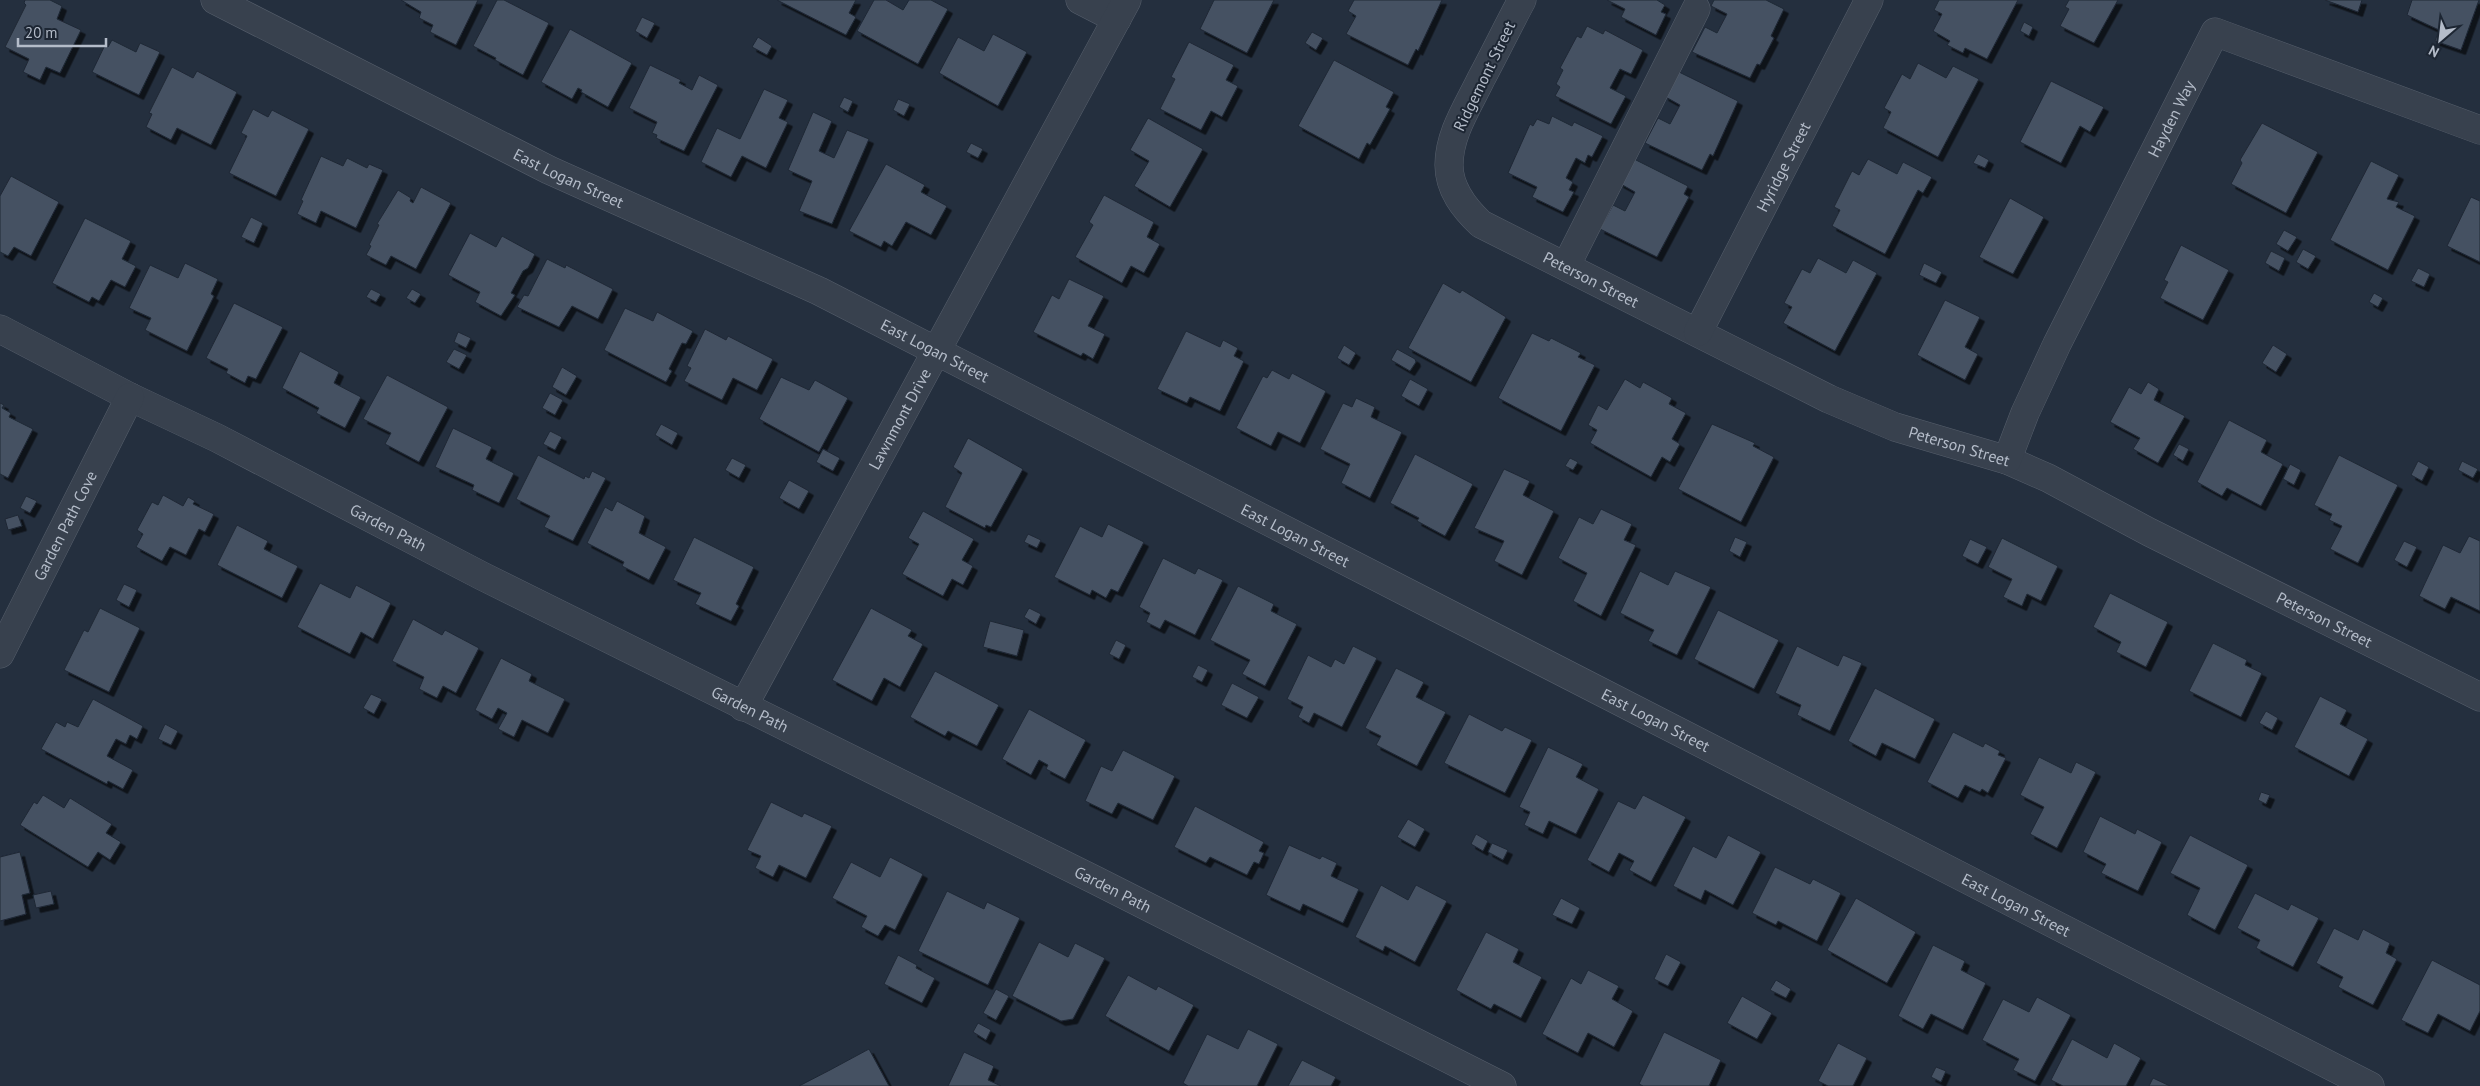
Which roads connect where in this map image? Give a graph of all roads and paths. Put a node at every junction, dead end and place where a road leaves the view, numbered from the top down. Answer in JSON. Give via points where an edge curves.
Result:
{"nodes":[{"id":1,"x":215,"y":0,"type":"edge"},
{"id":2,"x":1080,"y":0,"type":"edge"},
{"id":3,"x":1522,"y":0,"type":"edge"},
{"id":4,"x":1869,"y":0,"type":"edge"},
{"id":5,"x":1696,"y":9,"type":"dead end"},
{"id":6,"x":1122,"y":10,"type":"edge"},
{"id":7,"x":2480,"y":130,"type":"edge"},
{"id":8,"x":1452,"y":183,"type":"joint"},
{"id":9,"x":1566,"y":266,"type":"junction"},
{"id":10,"x":0,"y":329,"type":"edge"},
{"id":11,"x":1698,"y":332,"type":"junction"},
{"id":12,"x":937,"y":350,"type":"junction"},
{"id":13,"x":130,"y":396,"type":"junction"},
{"id":14,"x":2007,"y":460,"type":"junction"},
{"id":15,"x":0,"y":654,"type":"edge"},
{"id":16,"x":2480,"y":697,"type":"edge"},
{"id":17,"x":743,"y":707,"type":"junction"},
{"id":18,"x":1502,"y":1086,"type":"edge"},
{"id":19,"x":2370,"y":1086,"type":"edge"}],
"edges":[{"from":1,"to":12,"type":"street","name":"East Logan Street","via":[[549,170],[819,291]]},
{"from":2,"to":6,"type":"street"},
{"from":3,"to":8,"type":"street","name":"Ridgemont Street","via":[[1458,124],[1451,146],[1449,166]]},
{"from":4,"to":11,"type":"street","name":"Hyridge Street"},
{"from":5,"to":9,"type":"street"},
{"from":6,"to":12,"type":"street","name":"Lawnmont Drive"},
{"from":7,"to":14,"type":"street","name":"Hayden Way","via":[[2215,32],[2057,344]]},
{"from":8,"to":9,"type":"street","name":"Peterson Street","via":[[1463,208],[1481,224]]},
{"from":9,"to":11,"type":"street","name":"Peterson Street"},
{"from":10,"to":13,"type":"street","name":"Garden Path"},
{"from":11,"to":14,"type":"street","name":"Peterson Street","via":[[1829,399],[1895,426]]},
{"from":12,"to":17,"type":"street","name":"Lawnmont Drive"},
{"from":12,"to":19,"type":"street","name":"East Logan Street"},
{"from":13,"to":15,"type":"street","name":"Garden Path Cove"},
{"from":13,"to":17,"type":"street","name":"Garden Path"},
{"from":14,"to":16,"type":"street","name":"Peterson Street"},
{"from":17,"to":18,"type":"street","name":"Garden Path"}]}
